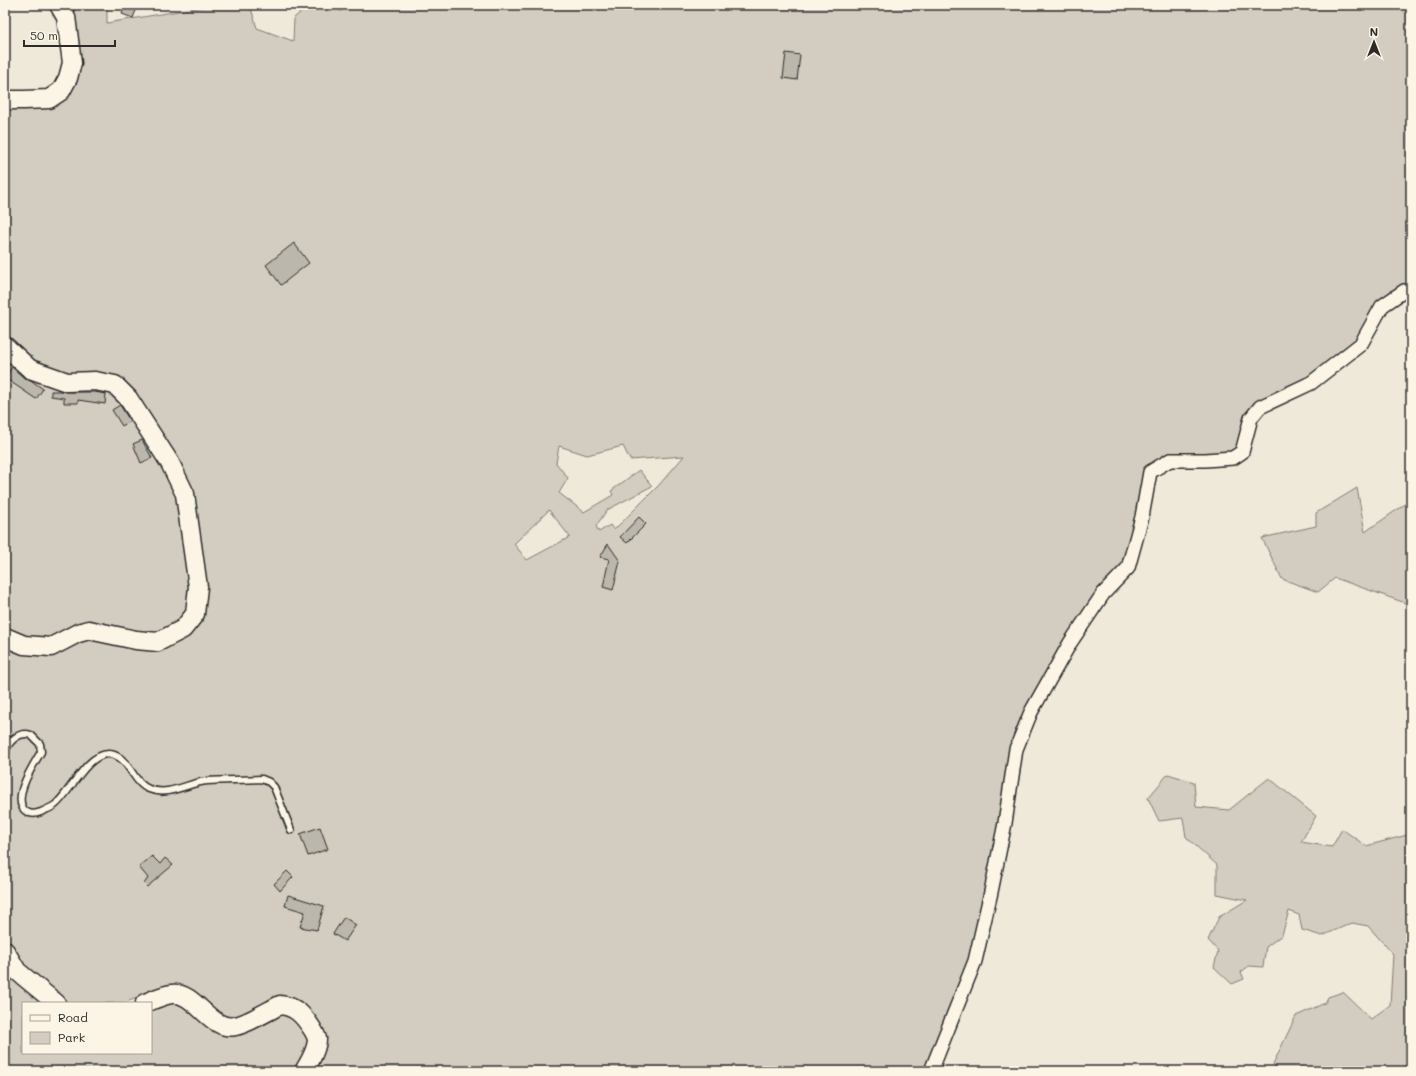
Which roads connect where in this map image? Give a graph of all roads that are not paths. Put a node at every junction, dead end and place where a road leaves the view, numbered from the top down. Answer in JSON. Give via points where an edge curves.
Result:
{"nodes":[{"id":1,"x":58,"y":5,"type":"edge"},
{"id":2,"x":5,"y":100,"type":"edge"},
{"id":3,"x":1411,"y":292,"type":"edge"},
{"id":4,"x":5,"y":346,"type":"edge"},
{"id":5,"x":5,"y":637,"type":"edge"},
{"id":6,"x":5,"y":752,"type":"edge"},
{"id":7,"x":291,"y":830,"type":"dead end"},
{"id":8,"x":5,"y":951,"type":"edge"},
{"id":9,"x":55,"y":1002,"type":"edge"},
{"id":10,"x":148,"y":1002,"type":"edge"},
{"id":11,"x":304,"y":1071,"type":"edge"},
{"id":12,"x":930,"y":1071,"type":"edge"}],
"edges":[{"from":1,"to":2,"type":"street","via":[[66,17],[72,63],[61,91],[49,98]]},
{"from":3,"to":12,"type":"street","via":[[1404,291],[1382,306],[1361,344],[1311,384],[1260,407],[1251,418],[1242,452],[1233,458],[1170,460],[1150,472],[1142,517],[1128,568],[1103,594],[1070,643],[1031,712],[1016,749],[1005,823],[975,961]]},
{"from":4,"to":5,"type":"street","via":[[30,369],[67,382],[115,385],[128,398],[170,463],[185,494],[198,587],[195,614],[183,629],[158,642],[88,630],[78,632],[52,647],[24,645]]},
{"from":6,"to":7,"type":"lane","via":[[11,741],[23,735],[35,737],[40,744],[41,752],[26,778],[22,794],[22,806],[30,814],[36,814],[55,805],[94,758],[108,754],[124,762],[147,789],[161,793],[207,781],[262,779],[274,787]]},
{"from":8,"to":9,"type":"street","via":[[17,971]]},
{"from":10,"to":11,"type":"street","via":[[172,994],[188,998],[225,1026],[235,1026],[280,1005],[294,1008],[302,1013],[317,1039]]}]}
